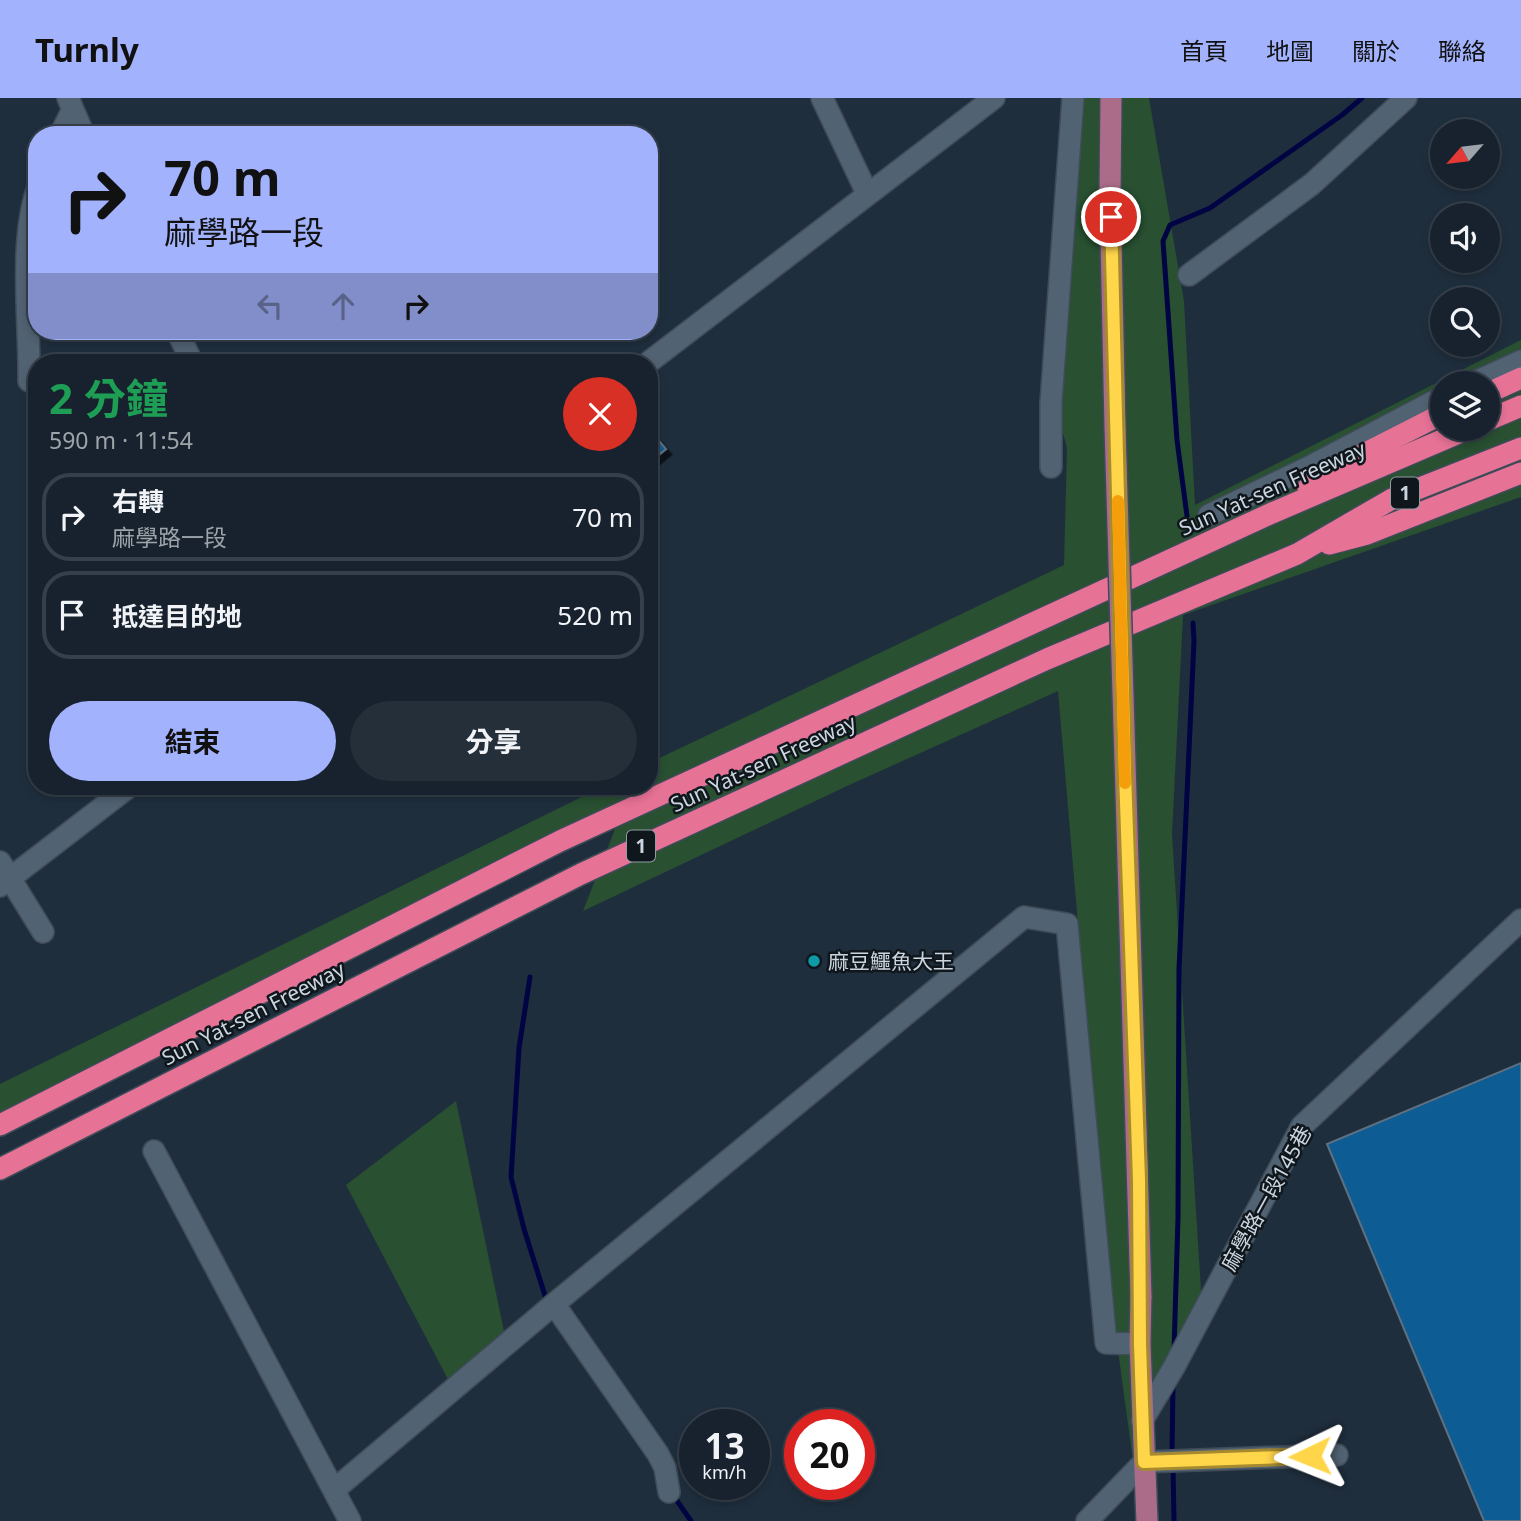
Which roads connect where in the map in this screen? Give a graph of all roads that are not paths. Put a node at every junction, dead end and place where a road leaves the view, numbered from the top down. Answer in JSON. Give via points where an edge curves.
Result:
{"nodes":[{"id":1,"x":822,"y":98,"type":"edge"},
{"id":2,"x":994,"y":98,"type":"edge"},
{"id":3,"x":1073,"y":98,"type":"edge"},
{"id":4,"x":1111,"y":98,"type":"edge"},
{"id":5,"x":1406,"y":98,"type":"edge"},
{"id":6,"x":70,"y":104,"type":"edge"},
{"id":7,"x":63,"y":126,"type":"edge"},
{"id":8,"x":80,"y":126,"type":"edge"},
{"id":9,"x":867,"y":193,"type":"junction"},
{"id":10,"x":1189,"y":275,"type":"dead end"},
{"id":11,"x":658,"y":355,"type":"edge"},
{"id":12,"x":1521,"y":361,"type":"edge"},
{"id":13,"x":1499,"y":371,"type":"edge"},
{"id":14,"x":1521,"y":378,"type":"edge"},
{"id":15,"x":1500,"y":388,"type":"edge"},
{"id":16,"x":1430,"y":403,"type":"edge"},
{"id":17,"x":1521,"y":406,"type":"edge"},
{"id":18,"x":1500,"y":416,"type":"edge"},
{"id":19,"x":1430,"y":420,"type":"edge"},
{"id":20,"x":1440,"y":441,"type":"edge"},
{"id":21,"x":1521,"y":448,"type":"edge"},
{"id":22,"x":1051,"y":467,"type":"dead end"},
{"id":23,"x":1521,"y":473,"type":"edge"},
{"id":24,"x":1272,"y":513,"type":"junction"},
{"id":25,"x":1209,"y":515,"type":"dead end"},
{"id":26,"x":1297,"y":554,"type":"junction"},
{"id":27,"x":117,"y":795,"type":"edge"},
{"id":28,"x":3,"y":876,"type":"edge"},
{"id":29,"x":1521,"y":919,"type":"edge"},
{"id":30,"x":43,"y":932,"type":"dead end"},
{"id":31,"x":0,"y":1125,"type":"edge"},
{"id":32,"x":154,"y":1151,"type":"dead end"},
{"id":33,"x":0,"y":1169,"type":"edge"},
{"id":34,"x":554,"y":1304,"type":"junction"},
{"id":35,"x":1140,"y":1344,"type":"junction"},
{"id":36,"x":1142,"y":1421,"type":"junction"},
{"id":37,"x":1337,"y":1455,"type":"dead end"},
{"id":38,"x":1144,"y":1462,"type":"junction"},
{"id":39,"x":334,"y":1490,"type":"junction"},
{"id":40,"x":669,"y":1492,"type":"dead end"},
{"id":41,"x":350,"y":1521,"type":"edge"},
{"id":42,"x":1087,"y":1521,"type":"edge"},
{"id":43,"x":1147,"y":1521,"type":"edge"}],
"edges":[{"from":1,"to":9,"type":"lane"},
{"from":2,"to":9,"type":"lane"},
{"from":3,"to":22,"type":"lane","via":[[1051,402]]},
{"from":4,"to":35,"type":"main road","bridge":true,"via":[[1115,427]]},
{"from":5,"to":10,"type":"lane","via":[[1312,184]]},
{"from":6,"to":7,"type":"lane"},
{"from":6,"to":8,"type":"lane"},
{"from":9,"to":11,"type":"lane"},
{"from":12,"to":13,"type":"lane"},
{"from":14,"to":15,"type":"highway"},
{"from":16,"to":25,"type":"lane"},
{"from":17,"to":18,"type":"highway"},
{"from":19,"to":24,"type":"highway","via":[[1336,468]]},
{"from":20,"to":24,"type":"highway","name":"Sun Yat-sen Freeway","number":"1"},
{"from":21,"to":26,"type":"highway","name":"Sun Yat-sen Freeway","number":"1","via":[[1392,499]]},
{"from":23,"to":26,"type":"highway","via":[[1367,534]]},
{"from":24,"to":31,"type":"highway","name":"Sun Yat-sen Freeway","number":"1","via":[[560,841]]},
{"from":26,"to":33,"type":"highway","name":"Sun Yat-sen Freeway","number":"1","via":[[1047,659],[581,874]]},
{"from":27,"to":28,"type":"lane"},
{"from":28,"to":30,"type":"lane"},
{"from":29,"to":36,"type":"lane","name":"麻學路一段145巷","via":[[1302,1126]]},
{"from":32,"to":39,"type":"lane"},
{"from":34,"to":35,"type":"lane","via":[[1024,917],[1067,924],[1106,1343]]},
{"from":34,"to":39,"type":"lane"},
{"from":34,"to":40,"type":"lane","via":[[658,1454]]},
{"from":35,"to":36,"type":"main road"},
{"from":36,"to":38,"type":"main road"},
{"from":37,"to":38,"type":"lane"},
{"from":38,"to":42,"type":"lane"},
{"from":38,"to":43,"type":"main road"},
{"from":39,"to":41,"type":"lane"}]}
